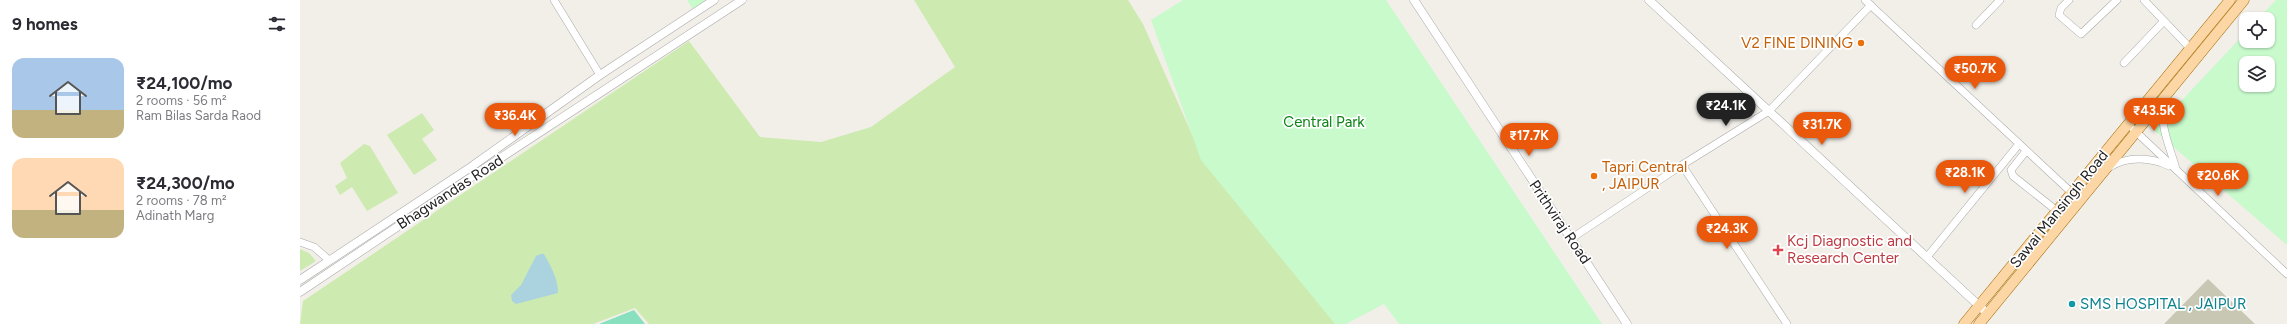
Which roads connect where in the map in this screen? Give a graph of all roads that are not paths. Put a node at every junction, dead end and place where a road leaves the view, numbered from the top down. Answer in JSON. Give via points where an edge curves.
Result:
{"nodes":[{"id":1,"x":554,"y":0,"type":"edge"},
{"id":2,"x":714,"y":0,"type":"edge"},
{"id":3,"x":742,"y":0,"type":"edge"},
{"id":4,"x":1414,"y":0,"type":"edge"},
{"id":5,"x":1649,"y":0,"type":"edge"},
{"id":6,"x":2000,"y":0,"type":"edge"},
{"id":7,"x":2069,"y":0,"type":"edge"},
{"id":8,"x":2117,"y":0,"type":"edge"},
{"id":9,"x":2144,"y":0,"type":"edge"},
{"id":10,"x":2230,"y":0,"type":"edge"},
{"id":11,"x":2244,"y":0,"type":"edge"},
{"id":12,"x":1868,"y":3,"type":"edge"},
{"id":13,"x":2164,"y":21,"type":"junction"},
{"id":14,"x":1976,"y":25,"type":"dead end"},
{"id":15,"x":2190,"y":48,"type":"junction"},
{"id":16,"x":2124,"y":63,"type":"dead end"},
{"id":17,"x":600,"y":75,"type":"junction"},
{"id":18,"x":2168,"y":94,"type":"junction"},
{"id":19,"x":1770,"y":111,"type":"junction"},
{"id":20,"x":2128,"y":124,"type":"junction"},
{"id":21,"x":2137,"y":132,"type":"junction"},
{"id":22,"x":2019,"y":144,"type":"junction"},
{"id":23,"x":2026,"y":151,"type":"junction"},
{"id":24,"x":1682,"y":166,"type":"junction"},
{"id":25,"x":2108,"y":168,"type":"junction"},
{"id":26,"x":2176,"y":170,"type":"junction"},
{"id":27,"x":2072,"y":193,"type":"junction"},
{"id":28,"x":2057,"y":210,"type":"junction"},
{"id":29,"x":1572,"y":238,"type":"junction"},
{"id":30,"x":300,"y":242,"type":"edge"},
{"id":31,"x":1927,"y":257,"type":"junction"},
{"id":32,"x":329,"y":260,"type":"junction"},
{"id":33,"x":2287,"y":274,"type":"edge"},
{"id":34,"x":300,"y":280,"type":"edge"},
{"id":35,"x":300,"y":292,"type":"edge"},
{"id":36,"x":1979,"y":306,"type":"junction"},
{"id":37,"x":1988,"y":314,"type":"junction"},
{"id":38,"x":1627,"y":324,"type":"edge"},
{"id":39,"x":1787,"y":324,"type":"edge"},
{"id":40,"x":1964,"y":324,"type":"edge"},
{"id":41,"x":1979,"y":324,"type":"edge"}],
"edges":[{"from":1,"to":17,"type":"street"},
{"from":2,"to":17,"type":"street","name":"Bhagwandas Road"},
{"from":3,"to":35,"type":"street","name":"Bhagwandas Road"},
{"from":4,"to":29,"type":"street","name":"Prithviraj Road"},
{"from":5,"to":19,"type":"street"},
{"from":6,"to":14,"type":"street"},
{"from":7,"to":8,"type":"street","via":[[2061,8],[2059,15],[2081,34]]},
{"from":9,"to":13,"type":"street"},
{"from":10,"to":15,"type":"main road","name":"Sawai Mansingh Road"},
{"from":11,"to":18,"type":"main road"},
{"from":12,"to":19,"type":"street"},
{"from":12,"to":22,"type":"street"},
{"from":13,"to":15,"type":"street"},
{"from":13,"to":16,"type":"street"},
{"from":15,"to":20,"type":"main road","name":"Sawai Mansingh Road"},
{"from":17,"to":32,"type":"street","name":"Bhagwandas Road","via":[[506,143]]},
{"from":18,"to":21,"type":"main road"},
{"from":18,"to":26,"type":"street","via":[[2162,108],[2163,128]]},
{"from":19,"to":24,"type":"street"},
{"from":19,"to":31,"type":"street"},
{"from":20,"to":21,"type":"street"},
{"from":20,"to":27,"type":"main road","name":"Sawai Mansingh Road"},
{"from":21,"to":25,"type":"main road"},
{"from":21,"to":26,"type":"street"},
{"from":22,"to":23,"type":"street"},
{"from":22,"to":31,"type":"street"},
{"from":23,"to":27,"type":"street"},
{"from":23,"to":28,"type":"street","via":[[2011,170],[2013,176]]},
{"from":24,"to":29,"type":"street"},
{"from":24,"to":39,"type":"street"},
{"from":25,"to":26,"type":"street","via":[[2125,160],[2147,159]]},
{"from":25,"to":37,"type":"main road"},
{"from":26,"to":33,"type":"street"},
{"from":27,"to":28,"type":"main road","name":"Sawai Mansingh Road"},
{"from":28,"to":36,"type":"main road","name":"Sawai Mansingh Road"},
{"from":29,"to":38,"type":"street","name":"Prithviraj Road"},
{"from":30,"to":32,"type":"street","via":[[314,247]]},
{"from":31,"to":36,"type":"street"},
{"from":32,"to":34,"type":"street","name":"Bhagwandas Road"},
{"from":36,"to":37,"type":"street"},
{"from":36,"to":40,"type":"main road","name":"Sawai Mansingh Road"},
{"from":37,"to":41,"type":"main road"}]}
